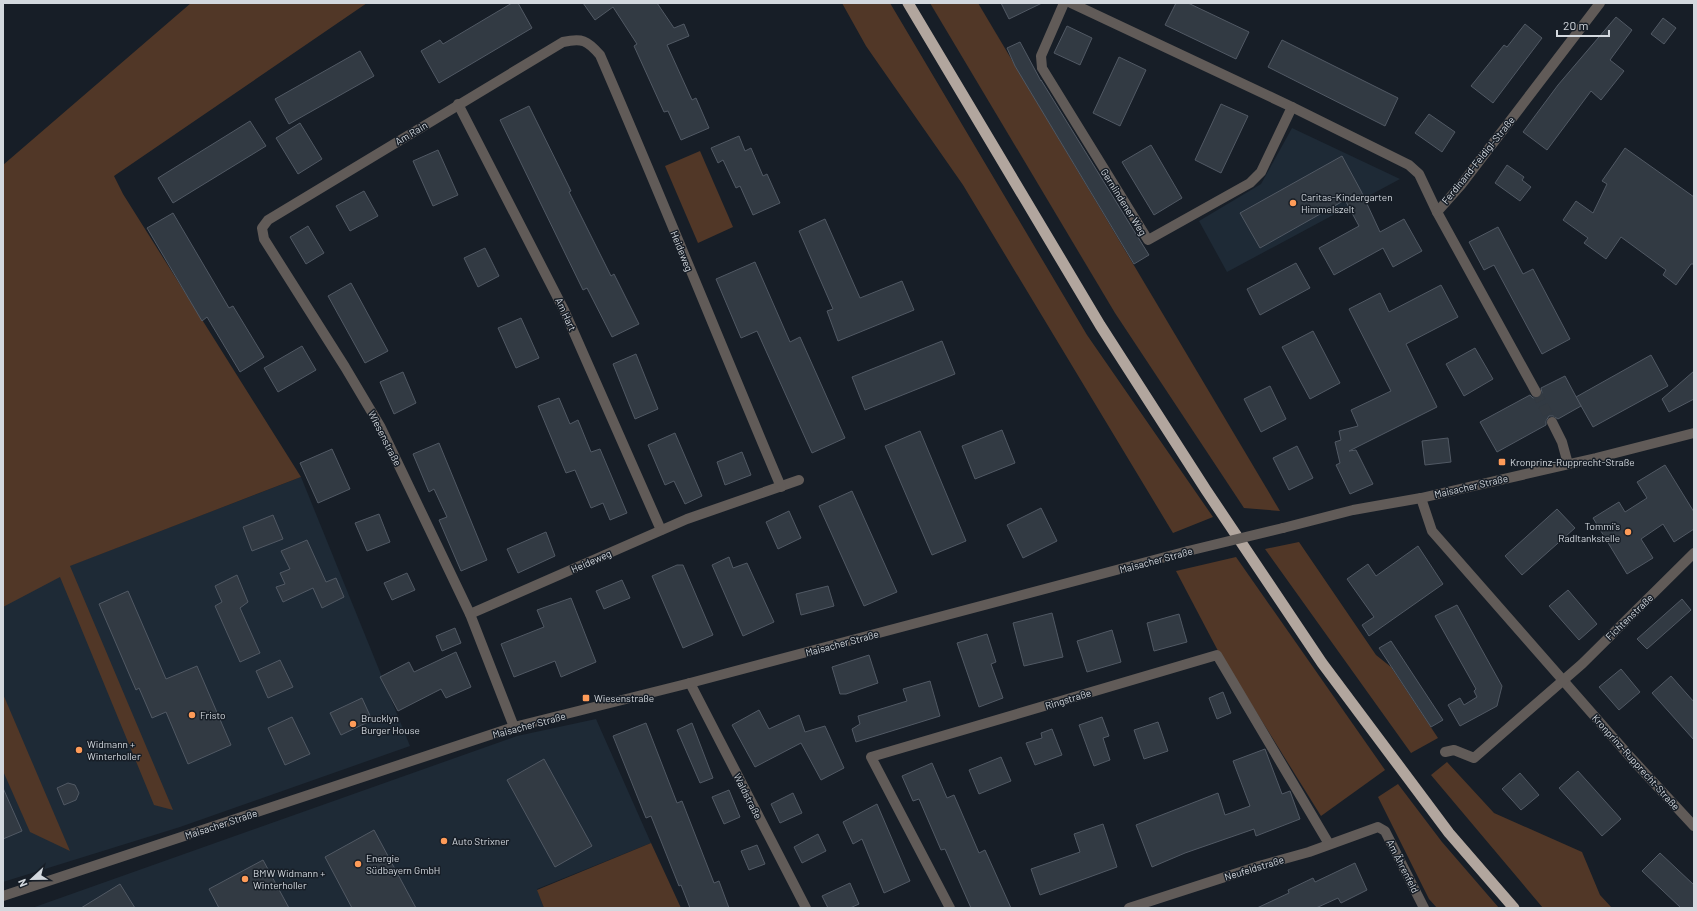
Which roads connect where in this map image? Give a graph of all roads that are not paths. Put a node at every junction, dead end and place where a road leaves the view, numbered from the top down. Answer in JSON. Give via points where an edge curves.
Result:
{"nodes":[{"id":1,"x":908,"y":3,"type":"edge"},
{"id":2,"x":1064,"y":3,"type":"edge"},
{"id":3,"x":1071,"y":3,"type":"edge"},
{"id":4,"x":1600,"y":3,"type":"edge"},
{"id":5,"x":563,"y":42,"type":"joint"},
{"id":6,"x":458,"y":104,"type":"junction"},
{"id":7,"x":1292,"y":107,"type":"junction"},
{"id":8,"x":1437,"y":212,"type":"junction"},
{"id":9,"x":262,"y":228,"type":"joint"},
{"id":10,"x":1536,"y":392,"type":"tunnel mouth"},
{"id":11,"x":1552,"y":422,"type":"tunnel mouth"},
{"id":12,"x":1694,"y":433,"type":"edge"},
{"id":13,"x":1568,"y":464,"type":"junction"},
{"id":14,"x":799,"y":480,"type":"dead end"},
{"id":15,"x":780,"y":487,"type":"junction"},
{"id":16,"x":1422,"y":498,"type":"junction"},
{"id":17,"x":661,"y":530,"type":"junction"},
{"id":18,"x":1694,"y":553,"type":"edge"},
{"id":19,"x":470,"y":614,"type":"junction"},
{"id":20,"x":1564,"y":680,"type":"junction"},
{"id":21,"x":690,"y":683,"type":"junction"},
{"id":22,"x":514,"y":727,"type":"junction"},
{"id":23,"x":1445,"y":752,"type":"dead end"},
{"id":24,"x":1694,"y":826,"type":"edge"},
{"id":25,"x":1378,"y":827,"type":"joint"},
{"id":26,"x":1329,"y":844,"type":"junction"},
{"id":27,"x":3,"y":896,"type":"edge"},
{"id":28,"x":806,"y":908,"type":"edge"},
{"id":29,"x":950,"y":908,"type":"edge"},
{"id":30,"x":1129,"y":908,"type":"edge"},
{"id":31,"x":1424,"y":908,"type":"edge"},
{"id":32,"x":1514,"y":908,"type":"edge"}],
"edges":[{"from":1,"to":32,"type":"highway","via":[[1100,325],[1206,490],[1327,669],[1449,833]]},
{"from":2,"to":7,"type":"street","name":"Gernlindener Weg","via":[[1041,56],[1042,68],[1148,240],[1250,183],[1261,172]]},
{"from":3,"to":7,"type":"street"},
{"from":4,"to":8,"type":"street","name":"Ferdinand-Feldigl-Straße"},
{"from":5,"to":6,"type":"street","name":"Am Rain"},
{"from":5,"to":15,"type":"street","name":"Heideweg","via":[[578,39],[591,44],[600,55]]},
{"from":6,"to":9,"type":"street","name":"Am Rain","via":[[268,220]]},
{"from":6,"to":17,"type":"street","name":"Am Hart","via":[[564,310]]},
{"from":7,"to":8,"type":"street","via":[[1408,165],[1419,174]]},
{"from":8,"to":10,"type":"street","name":"Ferdinand-Feldigl-Straße"},
{"from":9,"to":19,"type":"street","name":"Wiesenstraße","via":[[264,239],[380,426]]},
{"from":11,"to":13,"type":"street","via":[[1562,442]]},
{"from":12,"to":13,"type":"street","name":"Maisacher Straße"},
{"from":13,"to":16,"type":"street","name":"Maisacher Straße"},
{"from":14,"to":15,"type":"street","name":"Heideweg"},
{"from":15,"to":17,"type":"street","name":"Heideweg"},
{"from":16,"to":20,"type":"street","name":"Kronprinz-Rupprecht-Straße","via":[[1432,531]]},
{"from":16,"to":21,"type":"street","name":"Maisacher Straße","bridge":true,"via":[[1353,510],[1188,551]]},
{"from":17,"to":19,"type":"street","name":"Heideweg"},
{"from":18,"to":20,"type":"street","name":"Fichtenstraße"},
{"from":19,"to":22,"type":"street","name":"Wiesenstraße"},
{"from":20,"to":23,"type":"street","via":[[1474,758],[1454,750]]},
{"from":20,"to":24,"type":"street","name":"Kronprinz-Rupprecht-Straße"},
{"from":21,"to":22,"type":"street","name":"Maisacher Straße"},
{"from":21,"to":28,"type":"street","name":"Waldstraße"},
{"from":22,"to":27,"type":"street","name":"Maisacher Straße"},
{"from":25,"to":26,"type":"street","name":"Neufeldstraße"},
{"from":25,"to":31,"type":"street","name":"Am Ährenfeld","via":[[1385,831]]},
{"from":26,"to":29,"type":"street","name":"Ringstraße","via":[[1217,655],[871,758]]},
{"from":26,"to":30,"type":"street","name":"Neufeldstraße"}]}
